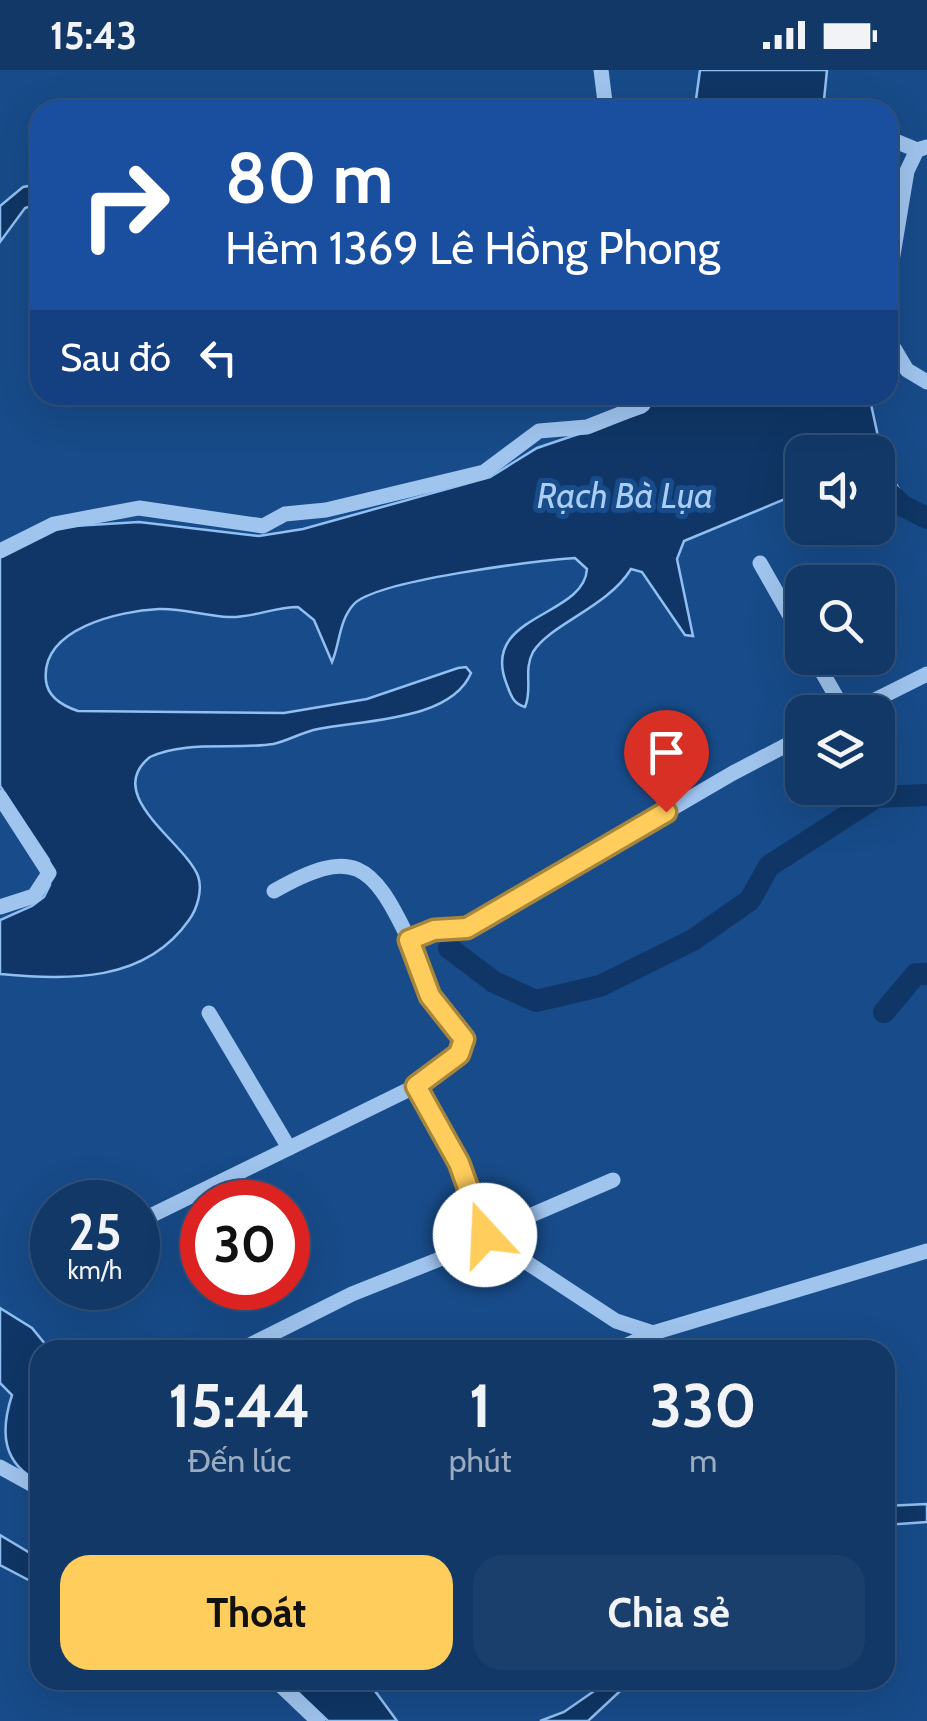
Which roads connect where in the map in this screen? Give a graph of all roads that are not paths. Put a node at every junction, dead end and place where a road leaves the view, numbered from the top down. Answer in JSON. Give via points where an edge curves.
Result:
{"nodes":[{"id":1,"x":601,"y":70,"type":"edge"},
{"id":2,"x":605,"y":100,"type":"edge"},
{"id":3,"x":898,"y":141,"type":"edge"},
{"id":4,"x":922,"y":148,"type":"edge"},
{"id":5,"x":898,"y":225,"type":"edge"},
{"id":6,"x":898,"y":355,"type":"edge"},
{"id":7,"x":927,"y":382,"type":"edge"},
{"id":8,"x":643,"y":405,"type":"edge"},
{"id":9,"x":0,"y":551,"type":"edge"},
{"id":10,"x":760,"y":563,"type":"dead end"},
{"id":11,"x":785,"y":607,"type":"edge"},
{"id":12,"x":927,"y":674,"type":"edge"},
{"id":13,"x":883,"y":695,"type":"edge"},
{"id":14,"x":785,"y":746,"type":"edge"},
{"id":15,"x":0,"y":797,"type":"edge"},
{"id":16,"x":274,"y":890,"type":"dead end"},
{"id":17,"x":0,"y":907,"type":"edge"},
{"id":18,"x":409,"y":940,"type":"junction"},
{"id":19,"x":209,"y":1013,"type":"dead end"},
{"id":20,"x":416,"y":1086,"type":"junction"},
{"id":21,"x":288,"y":1148,"type":"junction"},
{"id":22,"x":612,"y":1180,"type":"dead end"},
{"id":23,"x":160,"y":1211,"type":"edge"},
{"id":24,"x":488,"y":1237,"type":"junction"},
{"id":25,"x":927,"y":1250,"type":"edge"},
{"id":26,"x":653,"y":1333,"type":"junction"},
{"id":27,"x":260,"y":1340,"type":"edge"},
{"id":28,"x":638,"y":1340,"type":"edge"},
{"id":29,"x":0,"y":1467,"type":"edge"},
{"id":30,"x":30,"y":1483,"type":"edge"},
{"id":31,"x":285,"y":1690,"type":"edge"},
{"id":32,"x":318,"y":1721,"type":"edge"}],
"edges":[{"from":1,"to":2,"type":"street"},
{"from":3,"to":4,"type":"street"},
{"from":4,"to":5,"type":"street","via":[[907,171]]},
{"from":6,"to":7,"type":"street"},
{"from":8,"to":9,"type":"street","via":[[588,427],[539,431],[484,472],[285,514],[264,526],[139,508],[54,524]]},
{"from":10,"to":11,"type":"street"},
{"from":12,"to":13,"type":"street"},
{"from":14,"to":18,"type":"street","via":[[467,928]]},
{"from":15,"to":17,"type":"street","via":[[49,873],[34,896]]},
{"from":16,"to":18,"type":"street","via":[[307,872],[356,865],[377,883]]},
{"from":18,"to":20,"type":"street","via":[[430,996],[464,1039],[459,1054]]},
{"from":19,"to":21,"type":"street"},
{"from":20,"to":21,"type":"street"},
{"from":20,"to":24,"type":"street","via":[[459,1163]]},
{"from":21,"to":23,"type":"street"},
{"from":22,"to":24,"type":"street"},
{"from":24,"to":26,"type":"street","via":[[616,1322]]},
{"from":24,"to":27,"type":"street"},
{"from":25,"to":26,"type":"street"},
{"from":26,"to":28,"type":"street"},
{"from":29,"to":30,"type":"street"},
{"from":31,"to":32,"type":"street"}]}
